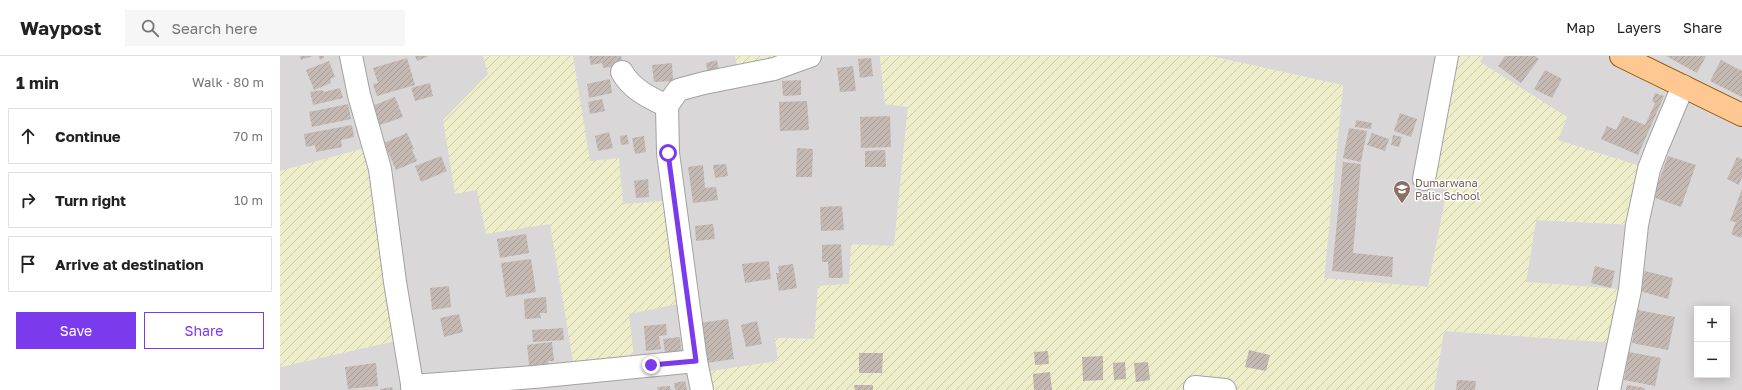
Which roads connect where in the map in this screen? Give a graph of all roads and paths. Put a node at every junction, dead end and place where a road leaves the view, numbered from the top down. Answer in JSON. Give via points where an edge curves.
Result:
{"nodes":[{"id":1,"x":351,"y":56,"type":"edge"},
{"id":2,"x":810,"y":56,"type":"edge"},
{"id":3,"x":1447,"y":56,"type":"edge"},
{"id":4,"x":1621,"y":56,"type":"edge"},
{"id":5,"x":622,"y":72,"type":"dead end"},
{"id":6,"x":1683,"y":86,"type":"junction"},
{"id":7,"x":666,"y":106,"type":"junction"},
{"id":8,"x":1742,"y":115,"type":"edge"},
{"id":9,"x":1424,"y":179,"type":"dead end"},
{"id":10,"x":696,"y":361,"type":"junction"},
{"id":11,"x":1195,"y":387,"type":"dead end"},
{"id":12,"x":413,"y":388,"type":"edge"},
{"id":13,"x":702,"y":390,"type":"edge"},
{"id":14,"x":1225,"y":390,"type":"edge"},
{"id":15,"x":1609,"y":390,"type":"edge"}],
"edges":[{"from":1,"to":12,"type":"street","via":[[380,169],[395,282]]},
{"from":2,"to":7,"type":"street","via":[[774,69],[678,90]]},
{"from":3,"to":9,"type":"street"},
{"from":4,"to":6,"type":"main road"},
{"from":5,"to":7,"type":"street","via":[[626,80],[636,88]]},
{"from":6,"to":8,"type":"main road"},
{"from":6,"to":15,"type":"street","via":[[1649,169],[1637,225],[1630,290]]},
{"from":7,"to":10,"type":"street","via":[[668,153]]},
{"from":10,"to":12,"type":"street"},
{"from":10,"to":13,"type":"street"},
{"from":11,"to":14,"type":"street"}]}
